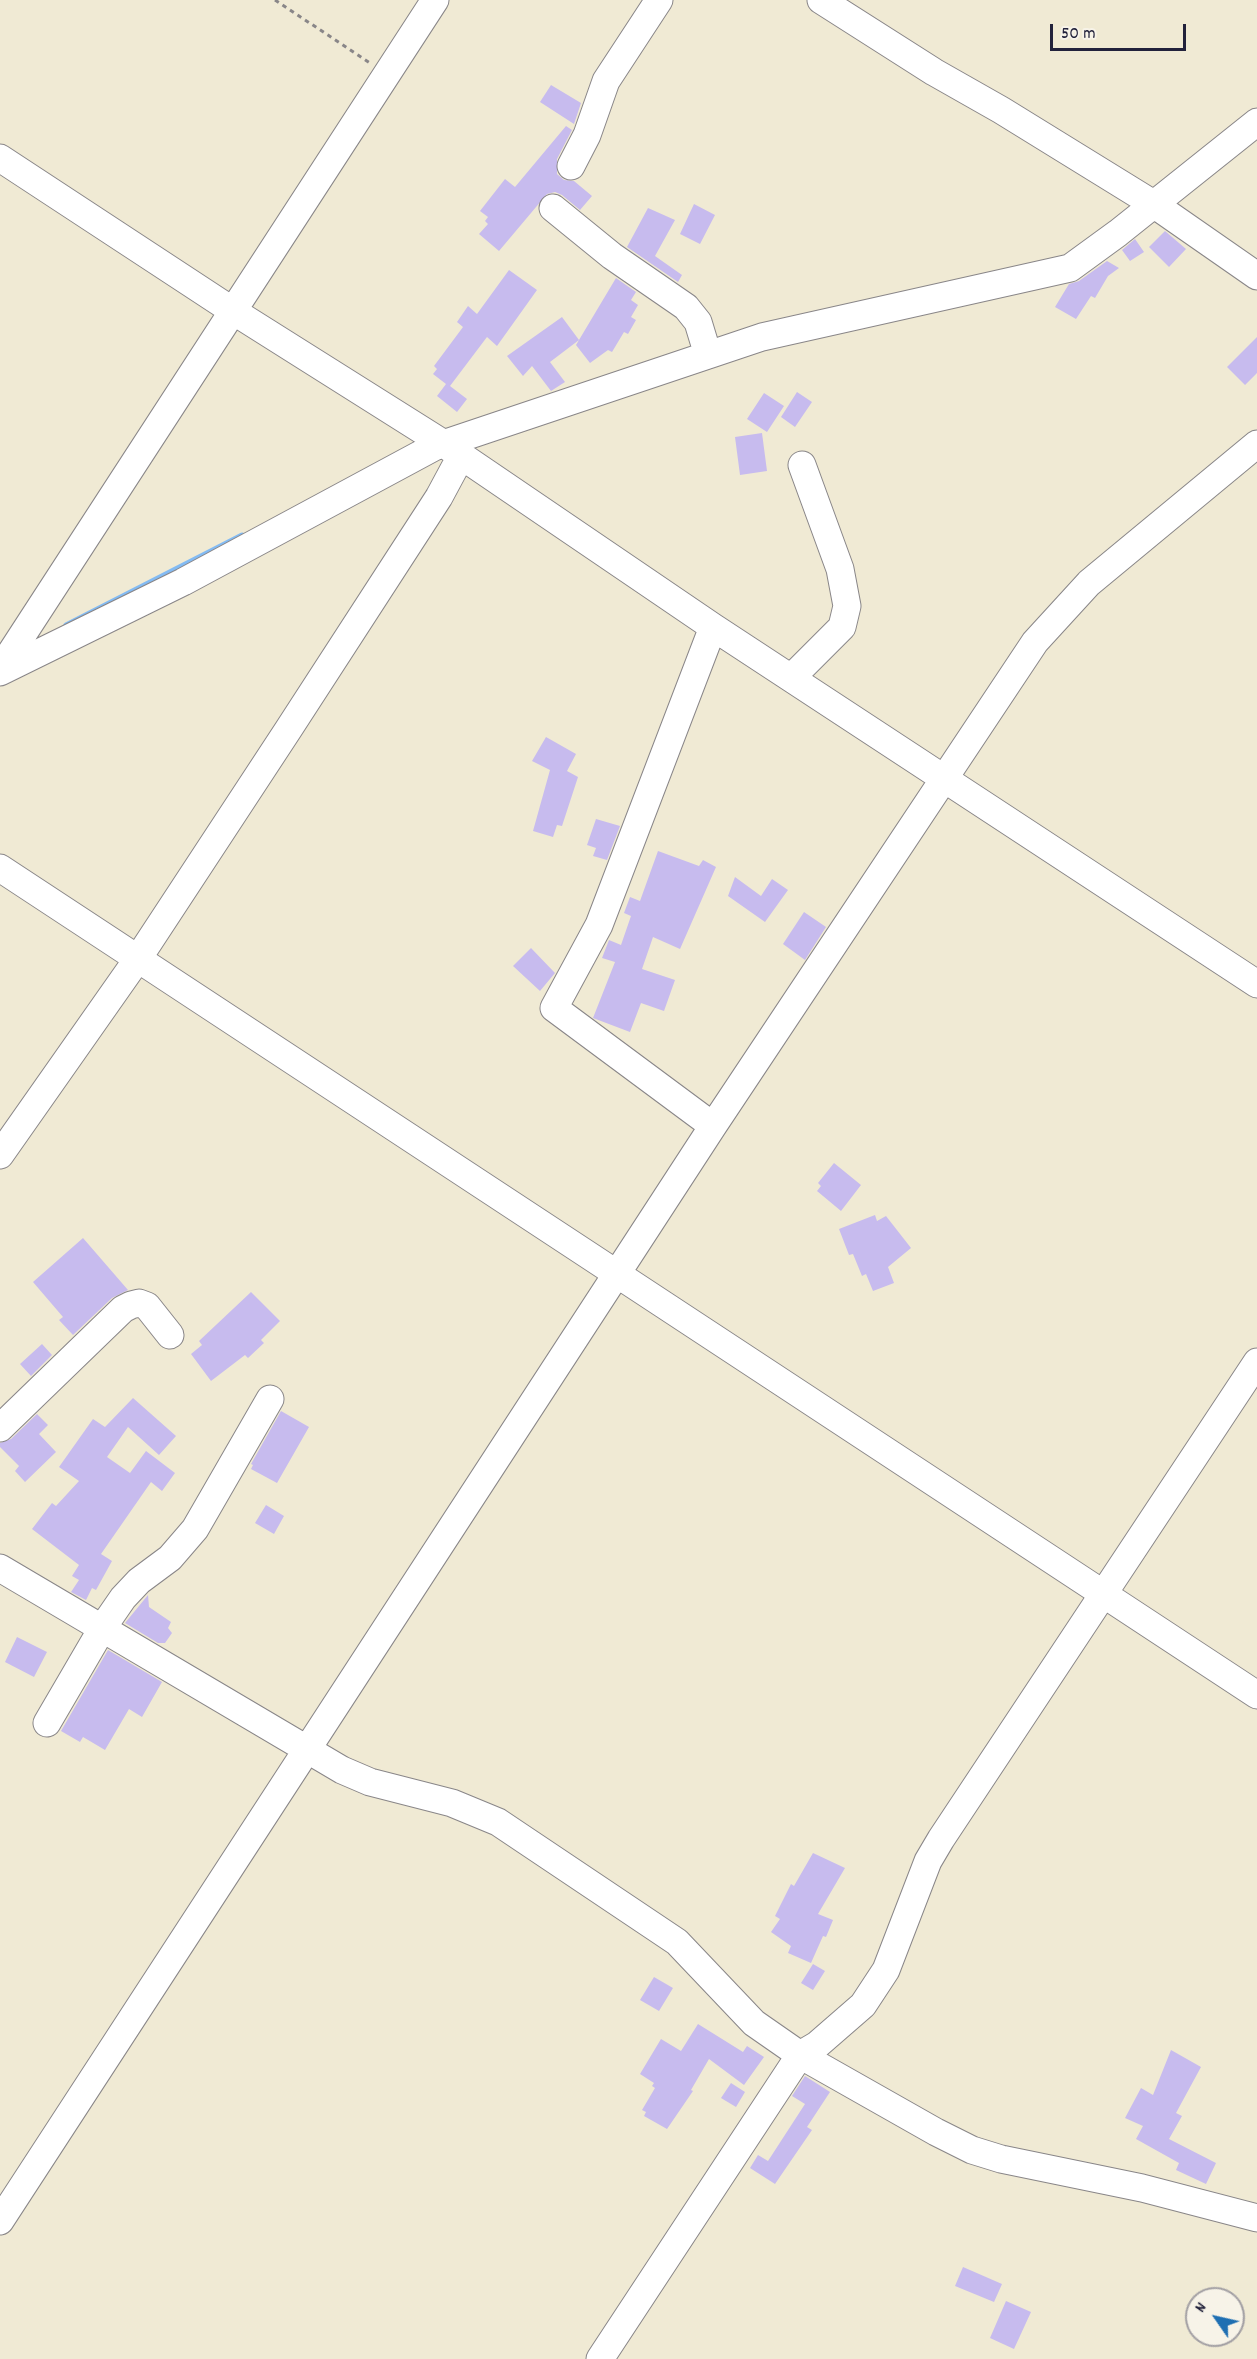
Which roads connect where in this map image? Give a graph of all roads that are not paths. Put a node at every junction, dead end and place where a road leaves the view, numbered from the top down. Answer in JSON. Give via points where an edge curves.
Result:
{"nodes":[{"id":1,"x":435,"y":0,"type":"edge"},
{"id":2,"x":659,"y":0,"type":"edge"},
{"id":3,"x":821,"y":0,"type":"edge"},
{"id":4,"x":1257,"y":122,"type":"edge"},
{"id":5,"x":0,"y":158,"type":"edge"},
{"id":6,"x":570,"y":166,"type":"dead end"},
{"id":7,"x":1155,"y":204,"type":"junction"},
{"id":8,"x":553,"y":208,"type":"dead end"},
{"id":9,"x":1257,"y":276,"type":"edge"},
{"id":10,"x":233,"y":311,"type":"junction"},
{"id":11,"x":708,"y":355,"type":"junction"},
{"id":12,"x":1257,"y":444,"type":"edge"},
{"id":13,"x":452,"y":450,"type":"junction"},
{"id":14,"x":802,"y":465,"type":"dead end"},
{"id":15,"x":713,"y":627,"type":"junction"},
{"id":16,"x":1,"y":671,"type":"edge"},
{"id":17,"x":791,"y":678,"type":"junction"},
{"id":18,"x":944,"y":778,"type":"junction"},
{"id":19,"x":0,"y":868,"type":"edge"},
{"id":20,"x":139,"y":957,"type":"junction"},
{"id":21,"x":1257,"y":984,"type":"edge"},
{"id":22,"x":713,"y":1126,"type":"junction"},
{"id":23,"x":0,"y":1155,"type":"edge"},
{"id":24,"x":619,"y":1273,"type":"junction"},
{"id":25,"x":170,"y":1335,"type":"dead end"},
{"id":26,"x":1257,"y":1362,"type":"edge"},
{"id":27,"x":270,"y":1399,"type":"dead end"},
{"id":28,"x":0,"y":1428,"type":"edge"},
{"id":29,"x":0,"y":1568,"type":"edge"},
{"id":30,"x":1105,"y":1594,"type":"junction"},
{"id":31,"x":103,"y":1627,"type":"junction"},
{"id":32,"x":1257,"y":1695,"type":"edge"},
{"id":33,"x":47,"y":1723,"type":"dead end"},
{"id":34,"x":306,"y":1748,"type":"junction"},
{"id":35,"x":800,"y":2055,"type":"junction"},
{"id":36,"x":1257,"y":2218,"type":"edge"},
{"id":37,"x":0,"y":2221,"type":"edge"},
{"id":38,"x":600,"y":2359,"type":"edge"}],
"edges":[{"from":1,"to":10,"type":"street"},
{"from":2,"to":6,"type":"street","via":[[606,81],[587,135]]},
{"from":3,"to":7,"type":"street"},
{"from":4,"to":7,"type":"street"},
{"from":5,"to":10,"type":"street"},
{"from":7,"to":9,"type":"street"},
{"from":7,"to":11,"type":"street","via":[[1070,268],[784,332]]},
{"from":8,"to":11,"type":"street","via":[[612,256],[686,307],[699,322]]},
{"from":10,"to":13,"type":"street"},
{"from":10,"to":16,"type":"street"},
{"from":11,"to":13,"type":"street"},
{"from":12,"to":18,"type":"street","via":[[1121,555],[1056,618],[1035,642]]},
{"from":13,"to":15,"type":"street"},
{"from":13,"to":16,"type":"street","via":[[434,447],[183,582]]},
{"from":13,"to":20,"type":"street","via":[[439,497]]},
{"from":14,"to":17,"type":"street","via":[[840,569],[847,606],[842,627]]},
{"from":15,"to":17,"type":"street"},
{"from":15,"to":22,"type":"street","via":[[599,926],[554,1008]]},
{"from":17,"to":18,"type":"street"},
{"from":18,"to":21,"type":"street"},
{"from":18,"to":22,"type":"street"},
{"from":19,"to":20,"type":"street"},
{"from":20,"to":23,"type":"street"},
{"from":20,"to":24,"type":"street"},
{"from":22,"to":24,"type":"street"},
{"from":24,"to":30,"type":"street"},
{"from":24,"to":34,"type":"street"},
{"from":25,"to":28,"type":"street","via":[[147,1306],[139,1303],[123,1309]]},
{"from":26,"to":30,"type":"street"},
{"from":27,"to":31,"type":"street","via":[[195,1529],[170,1558],[131,1588]]},
{"from":29,"to":31,"type":"street"},
{"from":30,"to":32,"type":"street"},
{"from":30,"to":35,"type":"street","via":[[928,1861],[886,1970],[863,2005]]},
{"from":31,"to":33,"type":"street"},
{"from":31,"to":34,"type":"street"},
{"from":34,"to":35,"type":"street","via":[[370,1782],[452,1803],[498,1822],[676,1942],[743,2014]]},
{"from":34,"to":37,"type":"street"},
{"from":35,"to":36,"type":"street","via":[[972,2150]]},
{"from":35,"to":38,"type":"street"}]}
